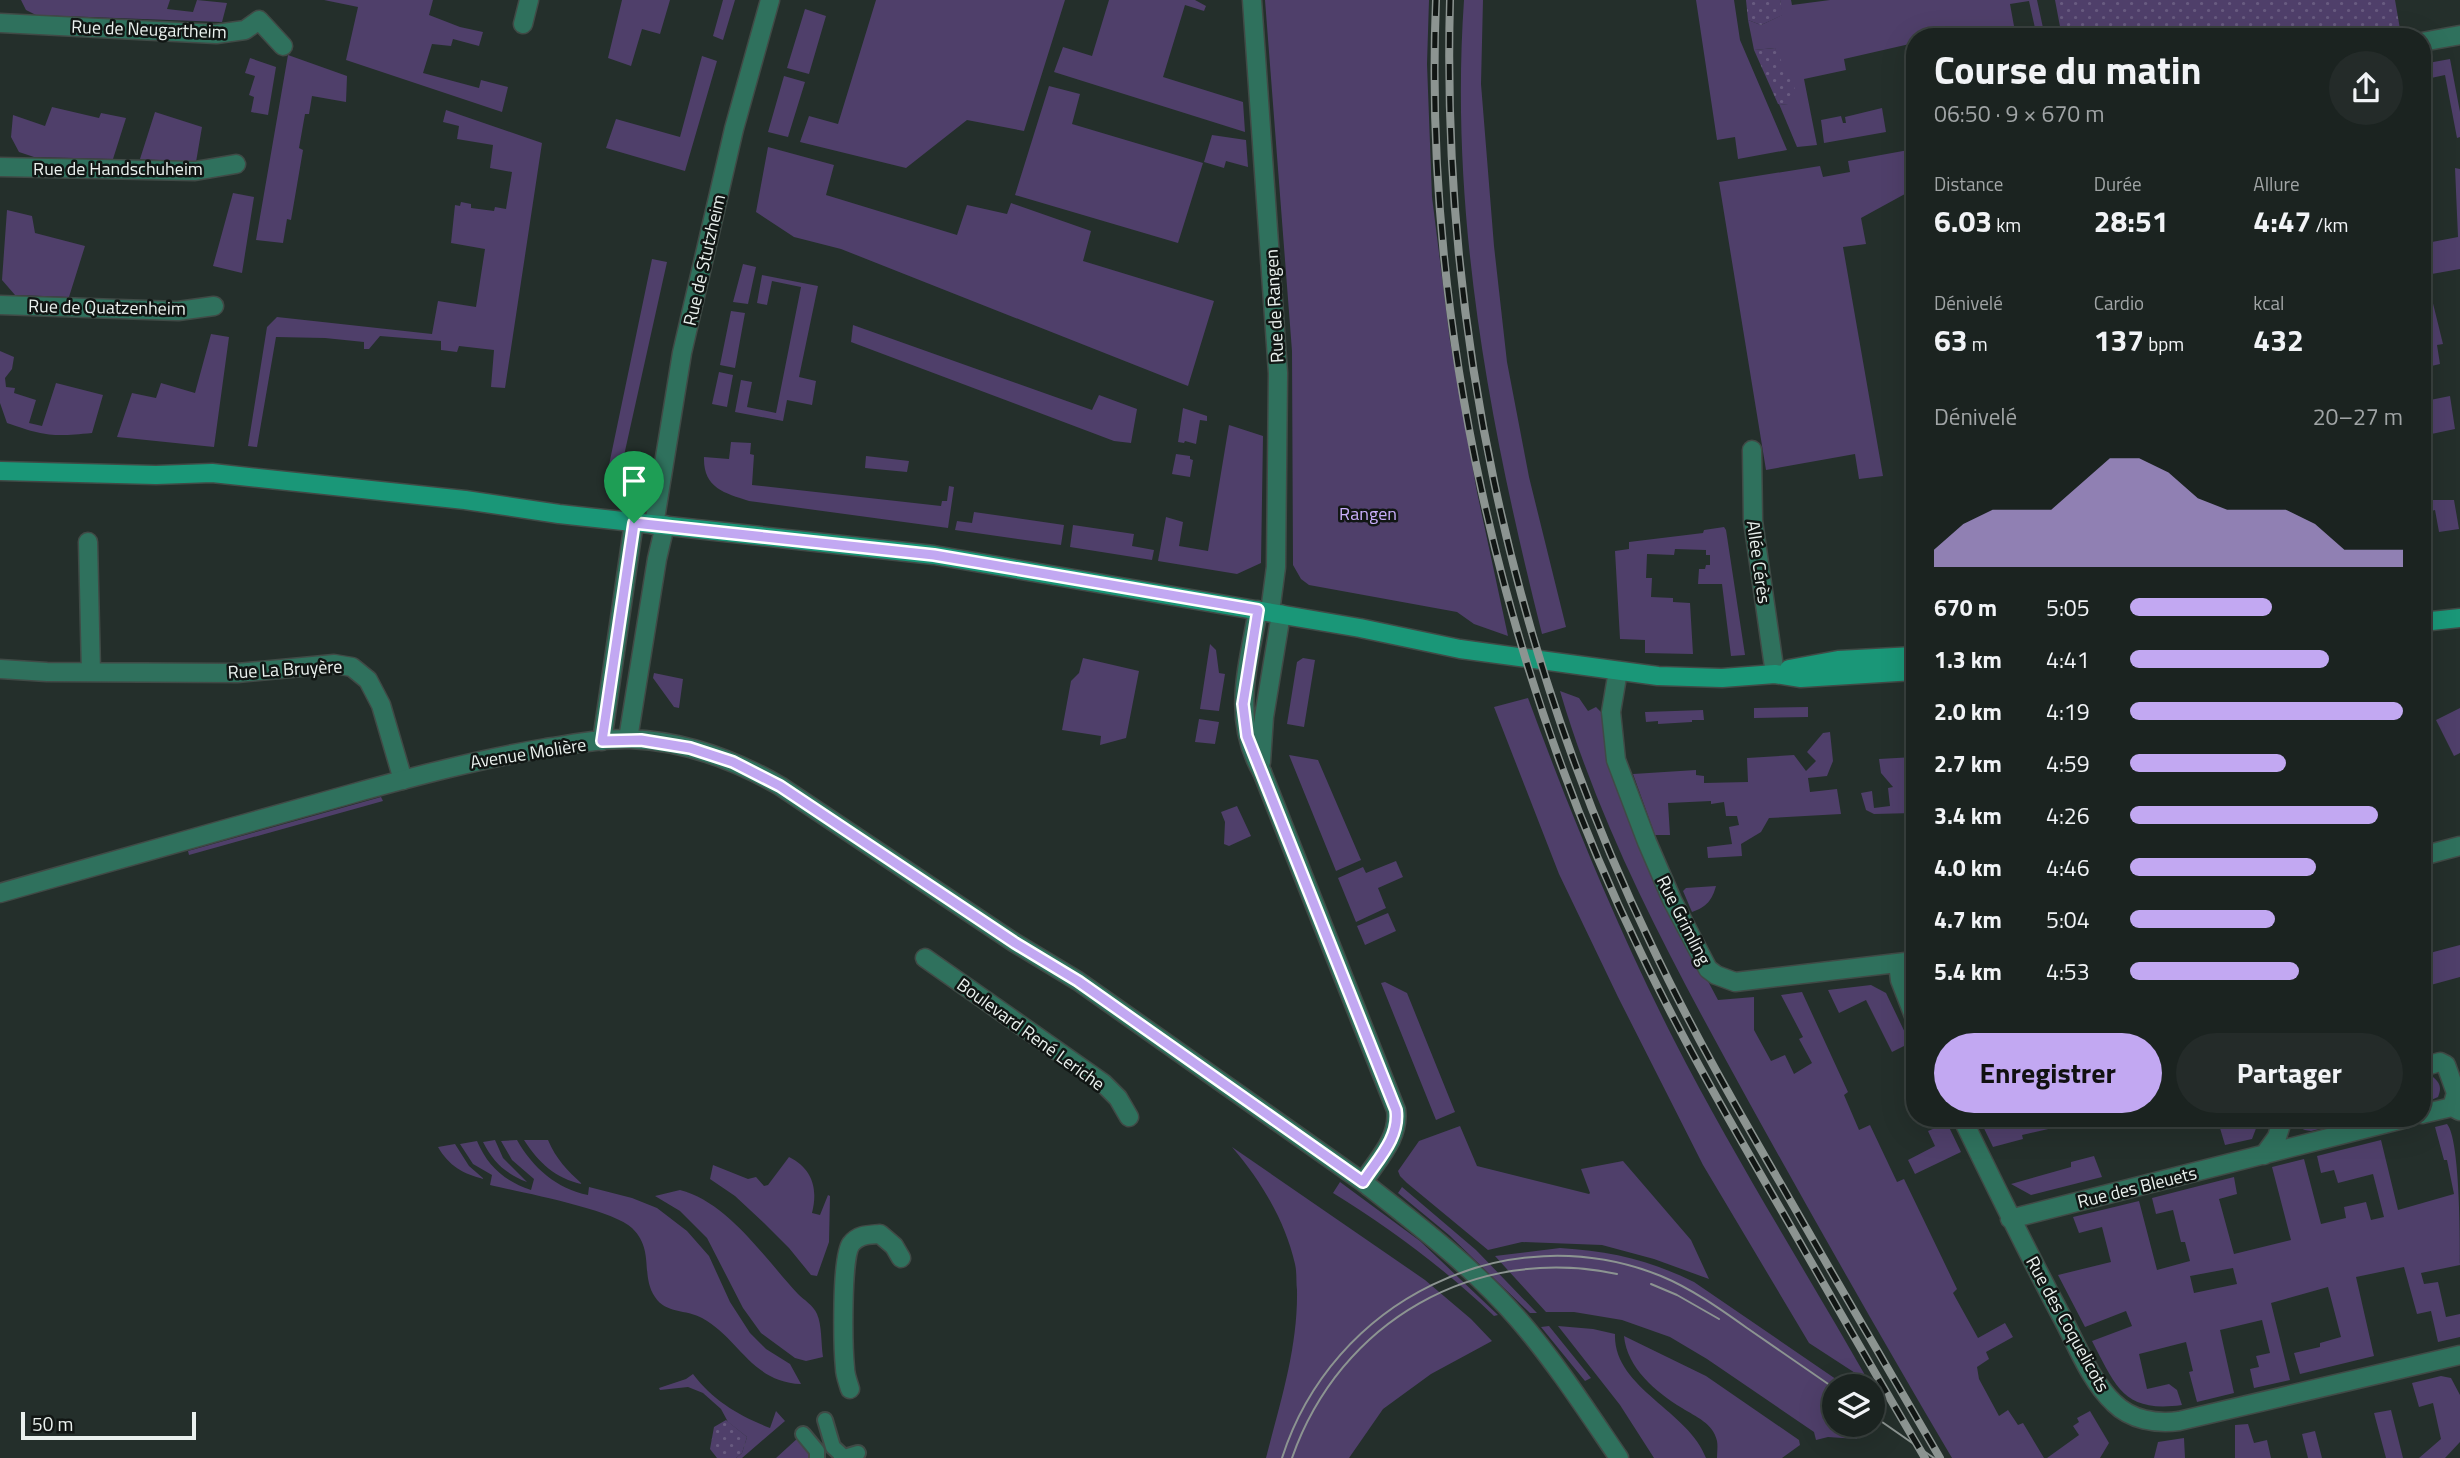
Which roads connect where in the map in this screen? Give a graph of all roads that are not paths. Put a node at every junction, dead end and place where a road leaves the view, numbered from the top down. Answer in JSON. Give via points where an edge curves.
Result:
{"nodes":[{"id":1,"x":529,"y":0,"type":"edge"},
{"id":2,"x":770,"y":0,"type":"edge"},
{"id":3,"x":1252,"y":0,"type":"edge"},
{"id":4,"x":0,"y":23,"type":"edge"},
{"id":5,"x":523,"y":24,"type":"dead end"},
{"id":6,"x":2460,"y":35,"type":"edge"},
{"id":7,"x":2431,"y":40,"type":"edge"},
{"id":8,"x":283,"y":46,"type":"dead end"},
{"id":9,"x":236,"y":164,"type":"dead end"},
{"id":10,"x":0,"y":167,"type":"edge"},
{"id":11,"x":0,"y":305,"type":"edge"},
{"id":12,"x":214,"y":306,"type":"dead end"},
{"id":13,"x":1752,"y":450,"type":"dead end"},
{"id":14,"x":0,"y":471,"type":"edge"},
{"id":15,"x":634,"y":523,"type":"junction"},
{"id":16,"x":659,"y":525,"type":"junction"},
{"id":17,"x":88,"y":542,"type":"dead end"},
{"id":18,"x":1269,"y":612,"type":"junction"},
{"id":19,"x":2460,"y":618,"type":"edge"},
{"id":20,"x":2431,"y":621,"type":"edge"},
{"id":21,"x":1906,"y":656,"type":"edge"},
{"id":22,"x":0,"y":669,"type":"edge"},
{"id":23,"x":1618,"y":671,"type":"junction"},
{"id":24,"x":1906,"y":671,"type":"edge"},
{"id":25,"x":91,"y":672,"type":"junction"},
{"id":26,"x":1775,"y":674,"type":"junction"},
{"id":27,"x":628,"y":739,"type":"junction"},
{"id":28,"x":602,"y":741,"type":"junction"},
{"id":29,"x":403,"y":779,"type":"junction"},
{"id":30,"x":2460,"y":846,"type":"edge"},
{"id":31,"x":2431,"y":854,"type":"edge"},
{"id":32,"x":0,"y":893,"type":"edge"},
{"id":33,"x":925,"y":958,"type":"dead end"},
{"id":34,"x":1906,"y":962,"type":"edge"},
{"id":35,"x":1906,"y":995,"type":"edge"},
{"id":36,"x":2431,"y":1064,"type":"edge"},
{"id":37,"x":2456,"y":1109,"type":"edge"},
{"id":38,"x":2431,"y":1113,"type":"edge"},
{"id":39,"x":1129,"y":1117,"type":"dead end"},
{"id":40,"x":1966,"y":1127,"type":"edge"},
{"id":41,"x":2280,"y":1127,"type":"edge"},
{"id":42,"x":2372,"y":1127,"type":"edge"},
{"id":43,"x":2264,"y":1155,"type":"junction"},
{"id":44,"x":1363,"y":1182,"type":"junction"},
{"id":45,"x":2010,"y":1219,"type":"junction"},
{"id":46,"x":901,"y":1258,"type":"dead end"},
{"id":47,"x":2457,"y":1361,"type":"edge"},
{"id":48,"x":850,"y":1389,"type":"dead end"},
{"id":49,"x":825,"y":1420,"type":"dead end"},
{"id":50,"x":803,"y":1434,"type":"dead end"},
{"id":51,"x":817,"y":1455,"type":"edge"},
{"id":52,"x":844,"y":1455,"type":"edge"},
{"id":53,"x":1619,"y":1458,"type":"edge"}],
"edges":[{"from":1,"to":5,"type":"street"},
{"from":2,"to":16,"type":"street","name":"Rue de Stutzheim","via":[[682,353]]},
{"from":3,"to":18,"type":"street","name":"Rue de Rangen","via":[[1278,373],[1276,567]]},
{"from":4,"to":8,"type":"street","name":"Rue de Neugartheim","via":[[216,34],[245,30],[259,20]]},
{"from":6,"to":7,"type":"street"},
{"from":9,"to":10,"type":"street","name":"Rue de Handschuheim","via":[[195,171]]},
{"from":11,"to":12,"type":"street","name":"Rue de Quatzenheim","via":[[178,311]]},
{"from":13,"to":26,"type":"street","name":"Allée Cérès","via":[[1753,522]]},
{"from":14,"to":15,"type":"main road","via":[[212,473]]},
{"from":15,"to":16,"type":"main road"},
{"from":15,"to":28,"type":"street"},
{"from":16,"to":18,"type":"main road","via":[[934,555]]},
{"from":16,"to":27,"type":"street","name":"Rue de Stutzheim"},
{"from":17,"to":25,"type":"street"},
{"from":18,"to":23,"type":"main road","via":[[1498,657]]},
{"from":18,"to":44,"type":"street","name":"Rue de Rangen","via":[[1243,704],[1244,720],[1253,754],[1398,1119],[1394,1136]]},
{"from":19,"to":20,"type":"main road"},
{"from":21,"to":26,"type":"main road","via":[[1838,660]]},
{"from":22,"to":25,"type":"street","name":"Rue La Bruyère"},
{"from":23,"to":26,"type":"main road","via":[[1692,678]]},
{"from":23,"to":34,"type":"street","name":"Rue Grimling","via":[[1611,712],[1616,760],[1667,889],[1708,969],[1735,982]]},
{"from":24,"to":26,"type":"main road","via":[[1801,677]]},
{"from":25,"to":29,"type":"street","name":"Rue La Bruyère","via":[[237,673],[334,664],[352,667],[368,680],[382,705]]},
{"from":27,"to":28,"type":"street","name":"Avenue Molière"},
{"from":27,"to":44,"type":"street","name":"Avenue Molière","via":[[712,755],[780,786],[1078,981]]},
{"from":28,"to":29,"type":"street","name":"Avenue Molière","via":[[479,760]]},
{"from":29,"to":32,"type":"street","name":"Avenue Molière"},
{"from":30,"to":31,"type":"street"},
{"from":33,"to":39,"type":"street","name":"Boulevard René Leriche","via":[[1103,1083]]},
{"from":34,"to":35,"type":"street","via":[[1900,980]]},
{"from":36,"to":37,"type":"street","via":[[2446,1065],[2456,1093]]},
{"from":37,"to":38,"type":"street"},
{"from":40,"to":45,"type":"street","name":"Rue des Coquelicots"},
{"from":41,"to":43,"type":"street"},
{"from":42,"to":43,"type":"street","name":"Rue des Bleuets"},
{"from":43,"to":45,"type":"street","name":"Rue des Bleuets"},
{"from":44,"to":53,"type":"street","name":"Avenue Molière","via":[[1447,1249],[1518,1319]]},
{"from":45,"to":47,"type":"street","name":"Rue des Coquelicots","via":[[2092,1375],[2115,1405],[2140,1418],[2179,1421]]},
{"from":46,"to":48,"type":"street","via":[[880,1234],[863,1235],[850,1245],[844,1307],[845,1369]]},
{"from":49,"to":52,"type":"street"},
{"from":50,"to":51,"type":"street"},
{"from":51,"to":52,"type":"street"}]}
